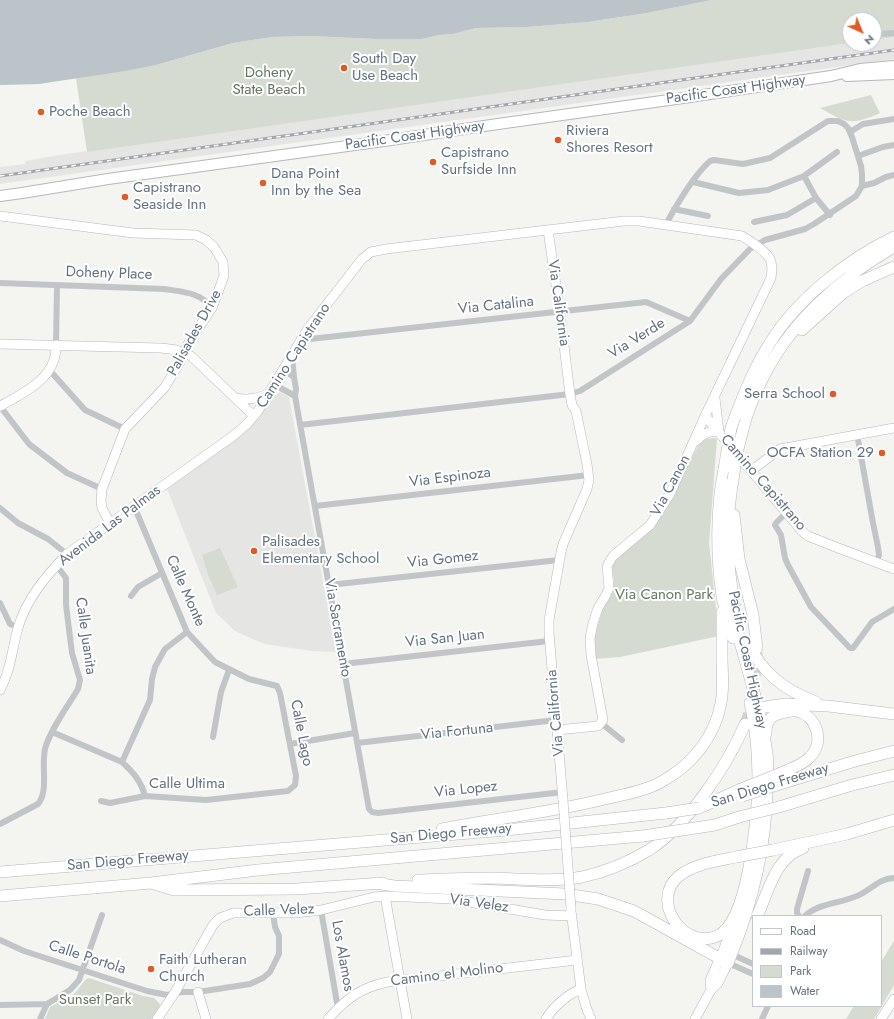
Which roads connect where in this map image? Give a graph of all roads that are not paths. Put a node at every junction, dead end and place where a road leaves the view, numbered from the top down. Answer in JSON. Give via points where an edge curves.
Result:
{"nodes":[{"id":1,"x":894,"y":33,"type":"edge"},
{"id":2,"x":882,"y":34,"type":"edge"},
{"id":3,"x":894,"y":66,"type":"edge"},
{"id":4,"x":894,"y":74,"type":"edge"},
{"id":5,"x":831,"y":76,"type":"junction"},
{"id":6,"x":894,"y":119,"type":"edge"},
{"id":7,"x":850,"y":132,"type":"junction"},
{"id":8,"x":894,"y":145,"type":"edge"},
{"id":9,"x":837,"y":152,"type":"dead end"},
{"id":10,"x":858,"y":156,"type":"junction"},
{"id":11,"x":894,"y":175,"type":"edge"},
{"id":12,"x":804,"y":176,"type":"junction"},
{"id":13,"x":693,"y":182,"type":"junction"},
{"id":14,"x":862,"y":186,"type":"junction"},
{"id":15,"x":0,"y":196,"type":"edge"},
{"id":16,"x":816,"y":198,"type":"junction"},
{"id":17,"x":674,"y":209,"type":"junction"},
{"id":18,"x":830,"y":215,"type":"junction"},
{"id":19,"x":0,"y":216,"type":"edge"},
{"id":20,"x":708,"y":216,"type":"dead end"},
{"id":21,"x":754,"y":222,"type":"dead end"},
{"id":22,"x":665,"y":226,"type":"junction"},
{"id":23,"x":894,"y":229,"type":"edge"},
{"id":24,"x":548,"y":230,"type":"junction"},
{"id":25,"x":894,"y":237,"type":"edge"},
{"id":26,"x":756,"y":245,"type":"junction"},
{"id":27,"x":894,"y":246,"type":"edge"},
{"id":28,"x":894,"y":267,"type":"edge"},
{"id":29,"x":0,"y":283,"type":"edge"},
{"id":30,"x":57,"y":286,"type":"junction"},
{"id":31,"x":212,"y":308,"type":"junction"},
{"id":32,"x":560,"y":312,"type":"junction"},
{"id":33,"x":690,"y":321,"type":"junction"},
{"id":34,"x":784,"y":323,"type":"junction"},
{"id":35,"x":301,"y":340,"type":"junction"},
{"id":36,"x":0,"y":344,"type":"edge"},
{"id":37,"x":56,"y":345,"type":"junction"},
{"id":38,"x":779,"y":350,"type":"junction"},
{"id":39,"x":184,"y":352,"type":"junction"},
{"id":40,"x":292,"y":356,"type":"junction"},
{"id":41,"x":283,"y":370,"type":"junction"},
{"id":42,"x":48,"y":372,"type":"junction"},
{"id":43,"x":294,"y":378,"type":"junction"},
{"id":44,"x":272,"y":389,"type":"junction"},
{"id":45,"x":573,"y":393,"type":"junction"},
{"id":46,"x":295,"y":396,"type":"junction"},
{"id":47,"x":714,"y":396,"type":"junction"},
{"id":48,"x":235,"y":398,"type":"junction"},
{"id":49,"x":0,"y":406,"type":"edge"},
{"id":50,"x":244,"y":407,"type":"junction"},
{"id":51,"x":254,"y":416,"type":"junction"},
{"id":52,"x":705,"y":416,"type":"junction"},
{"id":53,"x":300,"y":425,"type":"junction"},
{"id":54,"x":243,"y":428,"type":"junction"},
{"id":55,"x":894,"y":428,"type":"edge"},
{"id":56,"x":125,"y":429,"type":"junction"},
{"id":57,"x":719,"y":432,"type":"junction"},
{"id":58,"x":857,"y":434,"type":"junction"},
{"id":59,"x":692,"y":445,"type":"junction"},
{"id":60,"x":752,"y":470,"type":"junction"},
{"id":61,"x":589,"y":475,"type":"junction"},
{"id":62,"x":733,"y":480,"type":"junction"},
{"id":63,"x":102,"y":489,"type":"junction"},
{"id":64,"x":315,"y":506,"type":"junction"},
{"id":65,"x":133,"y":507,"type":"junction"},
{"id":66,"x":0,"y":508,"type":"edge"},
{"id":67,"x":786,"y":513,"type":"junction"},
{"id":68,"x":110,"y":523,"type":"junction"},
{"id":69,"x":67,"y":554,"type":"junction"},
{"id":70,"x":559,"y":560,"type":"junction"},
{"id":71,"x":876,"y":563,"type":"junction"},
{"id":72,"x":56,"y":565,"type":"junction"},
{"id":73,"x":894,"y":569,"type":"edge"},
{"id":74,"x":162,"y":573,"type":"junction"},
{"id":75,"x":329,"y":585,"type":"junction"},
{"id":76,"x":722,"y":595,"type":"junction"},
{"id":77,"x":131,"y":596,"type":"dead end"},
{"id":78,"x":0,"y":603,"type":"edge"},
{"id":79,"x":894,"y":609,"type":"edge"},
{"id":80,"x":736,"y":618,"type":"junction"},
{"id":81,"x":18,"y":627,"type":"junction"},
{"id":82,"x":187,"y":632,"type":"junction"},
{"id":83,"x":549,"y":641,"type":"junction"},
{"id":84,"x":757,"y":648,"type":"tunnel mouth"},
{"id":85,"x":343,"y":664,"type":"junction"},
{"id":86,"x":229,"y":670,"type":"junction"},
{"id":87,"x":277,"y":686,"type":"joint"},
{"id":88,"x":0,"y":690,"type":"edge"},
{"id":89,"x":828,"y":706,"type":"junction"},
{"id":90,"x":755,"y":708,"type":"junction"},
{"id":91,"x":894,"y":714,"type":"edge"},
{"id":92,"x":601,"y":723,"type":"junction"},
{"id":93,"x":745,"y":724,"type":"tunnel mouth"},
{"id":94,"x":557,"y":725,"type":"junction"},
{"id":95,"x":52,"y":732,"type":"junction"},
{"id":96,"x":355,"y":733,"type":"junction"},
{"id":97,"x":213,"y":737,"type":"dead end"},
{"id":98,"x":622,"y":740,"type":"dead end"},
{"id":99,"x":357,"y":743,"type":"junction"},
{"id":100,"x":290,"y":744,"type":"junction"},
{"id":101,"x":894,"y":751,"type":"edge"},
{"id":102,"x":768,"y":761,"type":"junction"},
{"id":103,"x":122,"y":762,"type":"junction"},
{"id":104,"x":894,"y":775,"type":"edge"},
{"id":105,"x":780,"y":779,"type":"junction"},
{"id":106,"x":294,"y":785,"type":"joint"},
{"id":107,"x":741,"y":792,"type":"junction"},
{"id":108,"x":145,"y":796,"type":"junction"},
{"id":109,"x":563,"y":796,"type":"junction"},
{"id":110,"x":101,"y":801,"type":"dead end"},
{"id":111,"x":699,"y":808,"type":"junction"},
{"id":112,"x":372,"y":812,"type":"joint"},
{"id":113,"x":894,"y":820,"type":"edge"},
{"id":114,"x":0,"y":824,"type":"edge"},
{"id":115,"x":826,"y":839,"type":"junction"},
{"id":116,"x":385,"y":840,"type":"junction"},
{"id":117,"x":808,"y":871,"type":"dead end"},
{"id":118,"x":0,"y":872,"type":"edge"},
{"id":119,"x":894,"y":878,"type":"edge"},
{"id":120,"x":151,"y":883,"type":"junction"},
{"id":121,"x":376,"y":883,"type":"junction"},
{"id":122,"x":0,"y":896,"type":"edge"},
{"id":123,"x":385,"y":896,"type":"junction"},
{"id":124,"x":320,"y":910,"type":"junction"},
{"id":125,"x":572,"y":912,"type":"junction"},
{"id":126,"x":737,"y":912,"type":"junction"},
{"id":127,"x":273,"y":913,"type":"junction"},
{"id":128,"x":102,"y":915,"type":"dead end"},
{"id":129,"x":757,"y":915,"type":"edge"},
{"id":130,"x":799,"y":915,"type":"edge"},
{"id":131,"x":806,"y":915,"type":"edge"},
{"id":132,"x":752,"y":923,"type":"edge"},
{"id":133,"x":0,"y":940,"type":"edge"},
{"id":134,"x":736,"y":942,"type":"junction"},
{"id":135,"x":725,"y":957,"type":"junction"},
{"id":136,"x":577,"y":960,"type":"junction"},
{"id":137,"x":752,"y":964,"type":"edge"},
{"id":138,"x":83,"y":971,"type":"junction"},
{"id":139,"x":752,"y":973,"type":"edge"},
{"id":140,"x":400,"y":980,"type":"junction"},
{"id":141,"x":581,"y":989,"type":"junction"},
{"id":142,"x":198,"y":992,"type":"junction"},
{"id":143,"x":174,"y":994,"type":"junction"},
{"id":144,"x":894,"y":999,"type":"edge"},
{"id":145,"x":47,"y":1004,"type":"junction"},
{"id":146,"x":0,"y":1005,"type":"edge"},
{"id":147,"x":339,"y":1007,"type":"junction"},
{"id":148,"x":768,"y":1007,"type":"edge"},
{"id":149,"x":40,"y":1019,"type":"edge"},
{"id":150,"x":157,"y":1019,"type":"edge"},
{"id":151,"x":206,"y":1019,"type":"edge"},
{"id":152,"x":328,"y":1019,"type":"edge"},
{"id":153,"x":407,"y":1019,"type":"edge"},
{"id":154,"x":546,"y":1019,"type":"edge"},
{"id":155,"x":591,"y":1019,"type":"edge"},
{"id":156,"x":695,"y":1019,"type":"edge"},
{"id":157,"x":762,"y":1019,"type":"edge"},
{"id":158,"x":881,"y":1019,"type":"edge"}],
"edges":[{"from":1,"to":2,"type":"street"},
{"from":3,"to":5,"type":"main road","name":"Pacific Coast Highway","via":[[860,69]]},
{"from":4,"to":5,"type":"main road","name":"Pacific Coast Highway"},
{"from":5,"to":15,"type":"main road","name":"Pacific Coast Highway"},
{"from":6,"to":7,"type":"street","via":[[863,124]]},
{"from":7,"to":10,"type":"street"},
{"from":7,"to":13,"type":"street","via":[[844,124],[833,120],[822,122],[770,158],[743,164],[710,161]]},
{"from":8,"to":10,"type":"street"},
{"from":9,"to":12,"type":"street"},
{"from":10,"to":14,"type":"street"},
{"from":11,"to":14,"type":"street"},
{"from":12,"to":13,"type":"street","via":[[768,190],[738,192]]},
{"from":12,"to":16,"type":"street"},
{"from":13,"to":17,"type":"street"},
{"from":14,"to":18,"type":"street","name":"Via Verde","via":[[851,200]]},
{"from":16,"to":18,"type":"street"},
{"from":16,"to":21,"type":"street","via":[[787,216]]},
{"from":17,"to":20,"type":"street"},
{"from":17,"to":22,"type":"street"},
{"from":18,"to":26,"type":"street","name":"Via Verde","via":[[805,228]]},
{"from":19,"to":31,"type":"main road","name":"Palisades Drive","via":[[133,233],[196,235],[214,246],[223,262],[224,276]]},
{"from":22,"to":24,"type":"main road","name":"Camino Capistrano","via":[[624,221]]},
{"from":22,"to":26,"type":"main road","name":"Camino Capistrano","via":[[742,236]]},
{"from":23,"to":34,"type":"highway","via":[[849,257],[827,275]]},
{"from":24,"to":32,"type":"main road","name":"Via California"},
{"from":24,"to":35,"type":"main road","name":"Camino Capistrano","via":[[371,252],[362,259]]},
{"from":25,"to":34,"type":"highway","name":"Pacific Coast Highway","via":[[861,255],[836,273]]},
{"from":26,"to":33,"type":"street","name":"Via Verde","via":[[721,278]]},
{"from":26,"to":47,"type":"main road","name":"Via Canon","via":[[770,259],[771,278]]},
{"from":27,"to":38,"type":"highway","name":"Pacific Coast Highway","via":[[841,282],[817,303]]},
{"from":28,"to":38,"type":"highway","via":[[862,281],[843,293]]},
{"from":29,"to":30,"type":"street","name":"Doheny Place"},
{"from":30,"to":31,"type":"street","name":"Doheny Place","via":[[164,289],[202,298]]},
{"from":30,"to":37,"type":"street"},
{"from":31,"to":39,"type":"main road","name":"Palisades Drive"},
{"from":32,"to":33,"type":"street","name":"Via Catalina","via":[[646,302]]},
{"from":32,"to":35,"type":"street","name":"Via Catalina"},
{"from":32,"to":45,"type":"main road","name":"Via California","via":[[568,376],[574,382]]},
{"from":33,"to":45,"type":"street","name":"Via Verde"},
{"from":34,"to":76,"type":"highway","name":"Pacific Coast Highway","bridge":true,"via":[[751,376],[731,428],[720,488],[718,531]]},
{"from":35,"to":40,"type":"main road","name":"Camino Capistrano"},
{"from":36,"to":37,"type":"main road","name":"Camino Capistrano"},
{"from":37,"to":39,"type":"main road","name":"Camino Capistrano","via":[[160,348]]},
{"from":37,"to":42,"type":"main road"},
{"from":38,"to":62,"type":"highway","name":"Pacific Coast Highway","bridge":true,"via":[[759,385],[743,429]]},
{"from":39,"to":48,"type":"main road","name":"Camino Capistrano"},
{"from":39,"to":56,"type":"main road","name":"Palisades Drive","via":[[165,388]]},
{"from":40,"to":41,"type":"main road","name":"Camino Capistrano"},
{"from":40,"to":43,"type":"street","name":"Via Sacramento"},
{"from":41,"to":43,"type":"street"},
{"from":41,"to":44,"type":"main road","name":"Camino Capistrano"},
{"from":42,"to":49,"type":"main road","via":[[30,390]]},
{"from":42,"to":56,"type":"street","via":[[53,374],[85,410]]},
{"from":43,"to":46,"type":"street","name":"Via Sacramento"},
{"from":44,"to":46,"type":"street"},
{"from":44,"to":48,"type":"main road","via":[[250,400]]},
{"from":44,"to":51,"type":"main road","name":"Camino Capistrano"},
{"from":45,"to":53,"type":"street","name":"Via Verde"},
{"from":45,"to":61,"type":"main road","name":"Via California"},
{"from":46,"to":53,"type":"street","name":"Via Sacramento"},
{"from":47,"to":52,"type":"main road","name":"Via Canon"},
{"from":47,"to":57,"type":"main road"},
{"from":48,"to":50,"type":"main road","name":"Camino Capistrano"},
{"from":49,"to":63,"type":"street","via":[[29,444],[67,473]]},
{"from":50,"to":51,"type":"main road","name":"Camino Capistrano"},
{"from":50,"to":54,"type":"main road"},
{"from":51,"to":54,"type":"main road","name":"Avenida Las Palmas"},
{"from":52,"to":57,"type":"main road","name":"Camino Capistrano"},
{"from":52,"to":59,"type":"main road","name":"Via Canon"},
{"from":53,"to":64,"type":"street","name":"Via Sacramento"},
{"from":54,"to":65,"type":"main road","name":"Avenida Las Palmas"},
{"from":55,"to":58,"type":"main road"},
{"from":56,"to":63,"type":"main road","name":"Palisades Drive"},
{"from":57,"to":59,"type":"main road","via":[[703,434]]},
{"from":57,"to":60,"type":"main road","name":"Camino Capistrano"},
{"from":58,"to":60,"type":"main road","via":[[780,449]]},
{"from":58,"to":71,"type":"street","via":[[878,546],[879,555]]},
{"from":59,"to":92,"type":"main road","name":"Via Canon","via":[[670,494],[650,525],[613,556],[607,566],[609,588],[598,608],[590,638],[603,720]]},
{"from":60,"to":67,"type":"main road","name":"Camino Capistrano"},
{"from":61,"to":64,"type":"street","name":"Via Espinoza"},
{"from":61,"to":70,"type":"main road","name":"Via California","via":[[587,489],[563,544]]},
{"from":62,"to":80,"type":"highway","name":"Pacific Coast Highway","via":[[727,544]]},
{"from":62,"to":84,"type":"highway","via":[[734,525]]},
{"from":63,"to":68,"type":"main road","name":"Palisades Drive","via":[[102,508]]},
{"from":64,"to":75,"type":"street","name":"Via Sacramento"},
{"from":65,"to":68,"type":"main road","name":"Avenida Las Palmas"},
{"from":65,"to":74,"type":"street","name":"Calle Monte"},
{"from":66,"to":69,"type":"street","via":[[18,523],[48,539]]},
{"from":67,"to":71,"type":"main road","name":"Camino Capistrano","via":[[808,536]]},
{"from":67,"to":79,"type":"street","via":[[775,525],[782,536],[785,558],[791,572],[813,609],[850,648],[853,648],[872,622]]},
{"from":68,"to":69,"type":"main road","name":"Avenida Las Palmas"},
{"from":69,"to":72,"type":"main road","name":"Avenida Las Palmas"},
{"from":70,"to":75,"type":"street","name":"Via Gomez"},
{"from":70,"to":83,"type":"main road","name":"Via California","via":[[549,620]]},
{"from":71,"to":73,"type":"main road","name":"Camino Capistrano"},
{"from":72,"to":81,"type":"main road","name":"Avenida Las Palmas","via":[[41,583]]},
{"from":72,"to":95,"type":"street","name":"Calle Juanita","via":[[66,578],[66,605],[72,653],[80,680],[78,688]]},
{"from":74,"to":77,"type":"street","via":[[138,587]]},
{"from":74,"to":82,"type":"street","name":"Calle Monte"},
{"from":75,"to":85,"type":"street","name":"Via Sacramento"},
{"from":76,"to":90,"type":"highway","name":"Pacific Coast Highway"},
{"from":76,"to":116,"type":"highway","via":[[722,702],[714,725],[701,748],[673,776],[655,786],[593,802]]},
{"from":78,"to":81,"type":"street","via":[[10,624]]},
{"from":80,"to":89,"type":"highway","via":[[755,657],[769,674],[800,696]]},
{"from":80,"to":90,"type":"highway","name":"Pacific Coast Highway"},
{"from":81,"to":88,"type":"main road","name":"Avenida Las Palmas","via":[[10,666]]},
{"from":82,"to":86,"type":"street","name":"Calle Monte","via":[[215,662]]},
{"from":82,"to":103,"type":"street","via":[[165,649],[155,667],[150,700]]},
{"from":83,"to":85,"type":"street","name":"Via San Juan"},
{"from":83,"to":94,"type":"main road","name":"Via California"},
{"from":85,"to":96,"type":"street","name":"Via Sacramento"},
{"from":86,"to":87,"type":"street","name":"Calle Monte","via":[[249,679]]},
{"from":86,"to":97,"type":"street","via":[[221,692]]},
{"from":87,"to":100,"type":"street","name":"Calle Lago"},
{"from":89,"to":90,"type":"highway","via":[[785,704]]},
{"from":89,"to":91,"type":"highway"},
{"from":90,"to":102,"type":"highway","name":"Pacific Coast Highway"},
{"from":90,"to":126,"type":"highway","name":"Pacific Coast Highway","via":[[756,804],[749,865]]},
{"from":92,"to":94,"type":"main road","name":"Via Fortuna","via":[[598,726]]},
{"from":92,"to":98,"type":"street"},
{"from":93,"to":121,"type":"highway","via":[[727,759],[690,812],[650,849],[628,861],[590,874],[564,878],[466,878]]},
{"from":94,"to":99,"type":"street","name":"Via Fortuna"},
{"from":94,"to":109,"type":"main road","name":"Via California"},
{"from":95,"to":103,"type":"street"},
{"from":95,"to":114,"type":"street","name":"Calle Juanita","via":[[43,759],[44,791],[41,800]]},
{"from":96,"to":99,"type":"street","name":"Via Sacramento"},
{"from":96,"to":100,"type":"street"},
{"from":99,"to":112,"type":"street","name":"Via Sacramento","via":[[369,808]]},
{"from":100,"to":106,"type":"street","name":"Calle Lago","via":[[296,776]]},
{"from":101,"to":105,"type":"highway","name":"San Diego Freeway"},
{"from":102,"to":105,"type":"highway","via":[[766,726],[770,718],[778,713],[795,711],[811,719],[818,733],[815,751],[811,757]]},
{"from":102,"to":134,"type":"highway","name":"Pacific Coast Highway","via":[[766,816],[758,872]]},
{"from":103,"to":108,"type":"street","via":[[139,780]]},
{"from":104,"to":120,"type":"highway","name":"San Diego Freeway","bridge":true,"via":[[715,824],[643,836],[258,870]]},
{"from":105,"to":107,"type":"highway","name":"San Diego Freeway","bridge":true},
{"from":106,"to":108,"type":"street","name":"Calle Ultima","via":[[288,791],[206,800]]},
{"from":107,"to":111,"type":"highway","name":"San Diego Freeway"},
{"from":107,"to":111,"type":"highway","via":[[724,796]]},
{"from":108,"to":110,"type":"street","name":"Calle Ultima","via":[[110,803]]},
{"from":109,"to":112,"type":"street","name":"Via Lopez"},
{"from":109,"to":125,"type":"main road","name":"Via California","bridge":true},
{"from":111,"to":116,"type":"highway","name":"San Diego Freeway","bridge":true,"via":[[506,830]]},
{"from":113,"to":115,"type":"highway"},
{"from":115,"to":126,"type":"highway","bridge":true,"via":[[691,868],[675,879],[669,891],[668,905],[671,917],[691,936],[700,939],[718,936]]},
{"from":115,"to":129,"type":"highway","via":[[794,851],[784,860]]},
{"from":116,"to":118,"type":"highway","name":"San Diego Freeway"},
{"from":117,"to":130,"type":"street","via":[[797,909]]},
{"from":119,"to":131,"type":"street","via":[[885,879],[849,899],[818,907]]},
{"from":120,"to":121,"type":"highway","via":[[174,890],[297,889]]},
{"from":120,"to":122,"type":"highway","name":"San Diego Freeway"},
{"from":121,"to":135,"type":"highway","via":[[565,894],[598,899],[634,911]]},
{"from":123,"to":124,"type":"main road","name":"Calle Velez"},
{"from":123,"to":125,"type":"main road","name":"Via Velez","via":[[451,899],[545,915]]},
{"from":123,"to":140,"type":"main road"},
{"from":124,"to":127,"type":"main road","name":"Calle Velez"},
{"from":124,"to":147,"type":"street","name":"Los Alamos"},
{"from":125,"to":136,"type":"main road","name":"Via California"},
{"from":126,"to":135,"type":"main road","name":"Pacific Coast Highway"},
{"from":127,"to":142,"type":"street","name":"Calle Portola","via":[[280,945],[279,954],[270,972],[250,984]]},
{"from":127,"to":143,"type":"main road","name":"Calle Velez","via":[[233,912],[220,918],[205,937]]},
{"from":128,"to":138,"type":"street"},
{"from":132,"to":134,"type":"highway"},
{"from":133,"to":138,"type":"street","name":"Calle Portola"},
{"from":134,"to":135,"type":"highway","name":"Pacific Coast Highway"},
{"from":135,"to":137,"type":"street"},
{"from":135,"to":139,"type":"street"},
{"from":135,"to":156,"type":"main road","via":[[718,983],[711,990]]},
{"from":136,"to":140,"type":"main road","name":"Camino el Molino"},
{"from":136,"to":141,"type":"main road","name":"Via California"},
{"from":138,"to":143,"type":"street","name":"Calle Portola","via":[[147,991]]},
{"from":138,"to":145,"type":"street","via":[[70,990]]},
{"from":140,"to":147,"type":"main road","name":"Camino el Molino","via":[[367,988]]},
{"from":140,"to":153,"type":"main road"},
{"from":141,"to":154,"type":"main road","via":[[555,1008]]},
{"from":141,"to":155,"type":"main road","name":"Via California"},
{"from":142,"to":143,"type":"street","name":"Calle Portola"},
{"from":142,"to":151,"type":"main road"},
{"from":143,"to":150,"type":"main road"},
{"from":144,"to":158,"type":"main road"},
{"from":145,"to":146,"type":"street"},
{"from":145,"to":149,"type":"street"},
{"from":147,"to":152,"type":"main road","name":"Camino el Molino"},
{"from":148,"to":157,"type":"street"}]}
